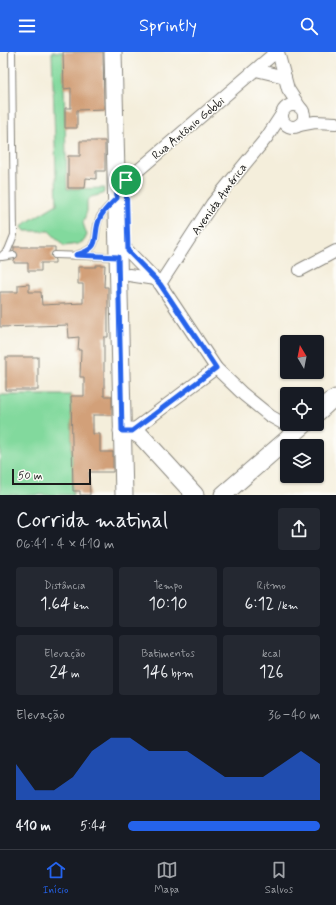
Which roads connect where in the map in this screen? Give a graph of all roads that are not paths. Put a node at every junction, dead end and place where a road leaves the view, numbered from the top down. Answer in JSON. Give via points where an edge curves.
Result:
{"nodes":[{"id":1,"x":12,"y":52,"type":"edge"},
{"id":2,"x":113,"y":52,"type":"edge"},
{"id":3,"x":124,"y":52,"type":"edge"},
{"id":4,"x":277,"y":52,"type":"edge"},
{"id":5,"x":256,"y":70,"type":"junction"},
{"id":6,"x":286,"y":83,"type":"junction"},
{"id":7,"x":301,"y":109,"type":"junction"},
{"id":8,"x":284,"y":111,"type":"junction"},
{"id":9,"x":315,"y":122,"type":"junction"},
{"id":10,"x":336,"y":123,"type":"edge"},
{"id":11,"x":296,"y":126,"type":"junction"},
{"id":12,"x":267,"y":137,"type":"junction"},
{"id":13,"x":120,"y":186,"type":"junction"},
{"id":14,"x":336,"y":251,"type":"edge"},
{"id":15,"x":121,"y":253,"type":"junction"},
{"id":16,"x":14,"y":255,"type":"dead end"},
{"id":17,"x":55,"y":255,"type":"dead end"},
{"id":18,"x":76,"y":255,"type":"junction"},
{"id":19,"x":0,"y":257,"type":"edge"},
{"id":20,"x":300,"y":270,"type":"dead end"},
{"id":21,"x":124,"y":275,"type":"junction"},
{"id":22,"x":158,"y":282,"type":"junction"},
{"id":23,"x":216,"y":368,"type":"junction"},
{"id":24,"x":280,"y":420,"type":"edge"},
{"id":25,"x":127,"y":431,"type":"junction"},
{"id":26,"x":298,"y":431,"type":"edge"},
{"id":27,"x":124,"y":495,"type":"edge"},
{"id":28,"x":134,"y":495,"type":"edge"},
{"id":29,"x":195,"y":495,"type":"edge"},
{"id":30,"x":223,"y":495,"type":"edge"}],
"edges":[{"from":1,"to":19,"type":"lane","via":[[14,235],[8,250]]},
{"from":2,"to":13,"type":"main road"},
{"from":3,"to":13,"type":"main road"},
{"from":4,"to":5,"type":"street","name":"Rua Antônio Gobbi"},
{"from":4,"to":6,"type":"street","name":"Avenida América"},
{"from":5,"to":6,"type":"street"},
{"from":5,"to":13,"type":"street","name":"Rua Antônio Gobbi"},
{"from":6,"to":7,"type":"street","name":"Avenida América"},
{"from":6,"to":8,"type":"street","name":"Avenida América"},
{"from":7,"to":8,"type":"street","via":[[291,105]]},
{"from":7,"to":9,"type":"street","name":"Avenida América"},
{"from":7,"to":11,"type":"street","via":[[304,119]]},
{"from":8,"to":11,"type":"street","via":[[284,121]]},
{"from":8,"to":12,"type":"street","name":"Avenida América"},
{"from":9,"to":10,"type":"street","name":"Avenida América"},
{"from":9,"to":11,"type":"street","name":"Avenida América"},
{"from":11,"to":12,"type":"street","name":"Avenida América"},
{"from":12,"to":22,"type":"street","name":"Avenida América","via":[[212,204]]},
{"from":13,"to":15,"type":"main road"},
{"from":13,"to":18,"type":"lane","via":[[102,214],[94,244],[87,251]]},
{"from":14,"to":20,"type":"street"},
{"from":15,"to":18,"type":"lane"},
{"from":15,"to":21,"type":"main road"},
{"from":15,"to":22,"type":"street"},
{"from":16,"to":19,"type":"lane"},
{"from":17,"to":18,"type":"lane"},
{"from":21,"to":22,"type":"street"},
{"from":21,"to":25,"type":"main road"},
{"from":22,"to":23,"type":"street"},
{"from":23,"to":24,"type":"street","via":[[270,416]]},
{"from":23,"to":25,"type":"street"},
{"from":25,"to":27,"type":"main road"},
{"from":25,"to":28,"type":"main road"},
{"from":25,"to":29,"type":"main road","via":[[141,436]]},
{"from":26,"to":30,"type":"main road"}]}
